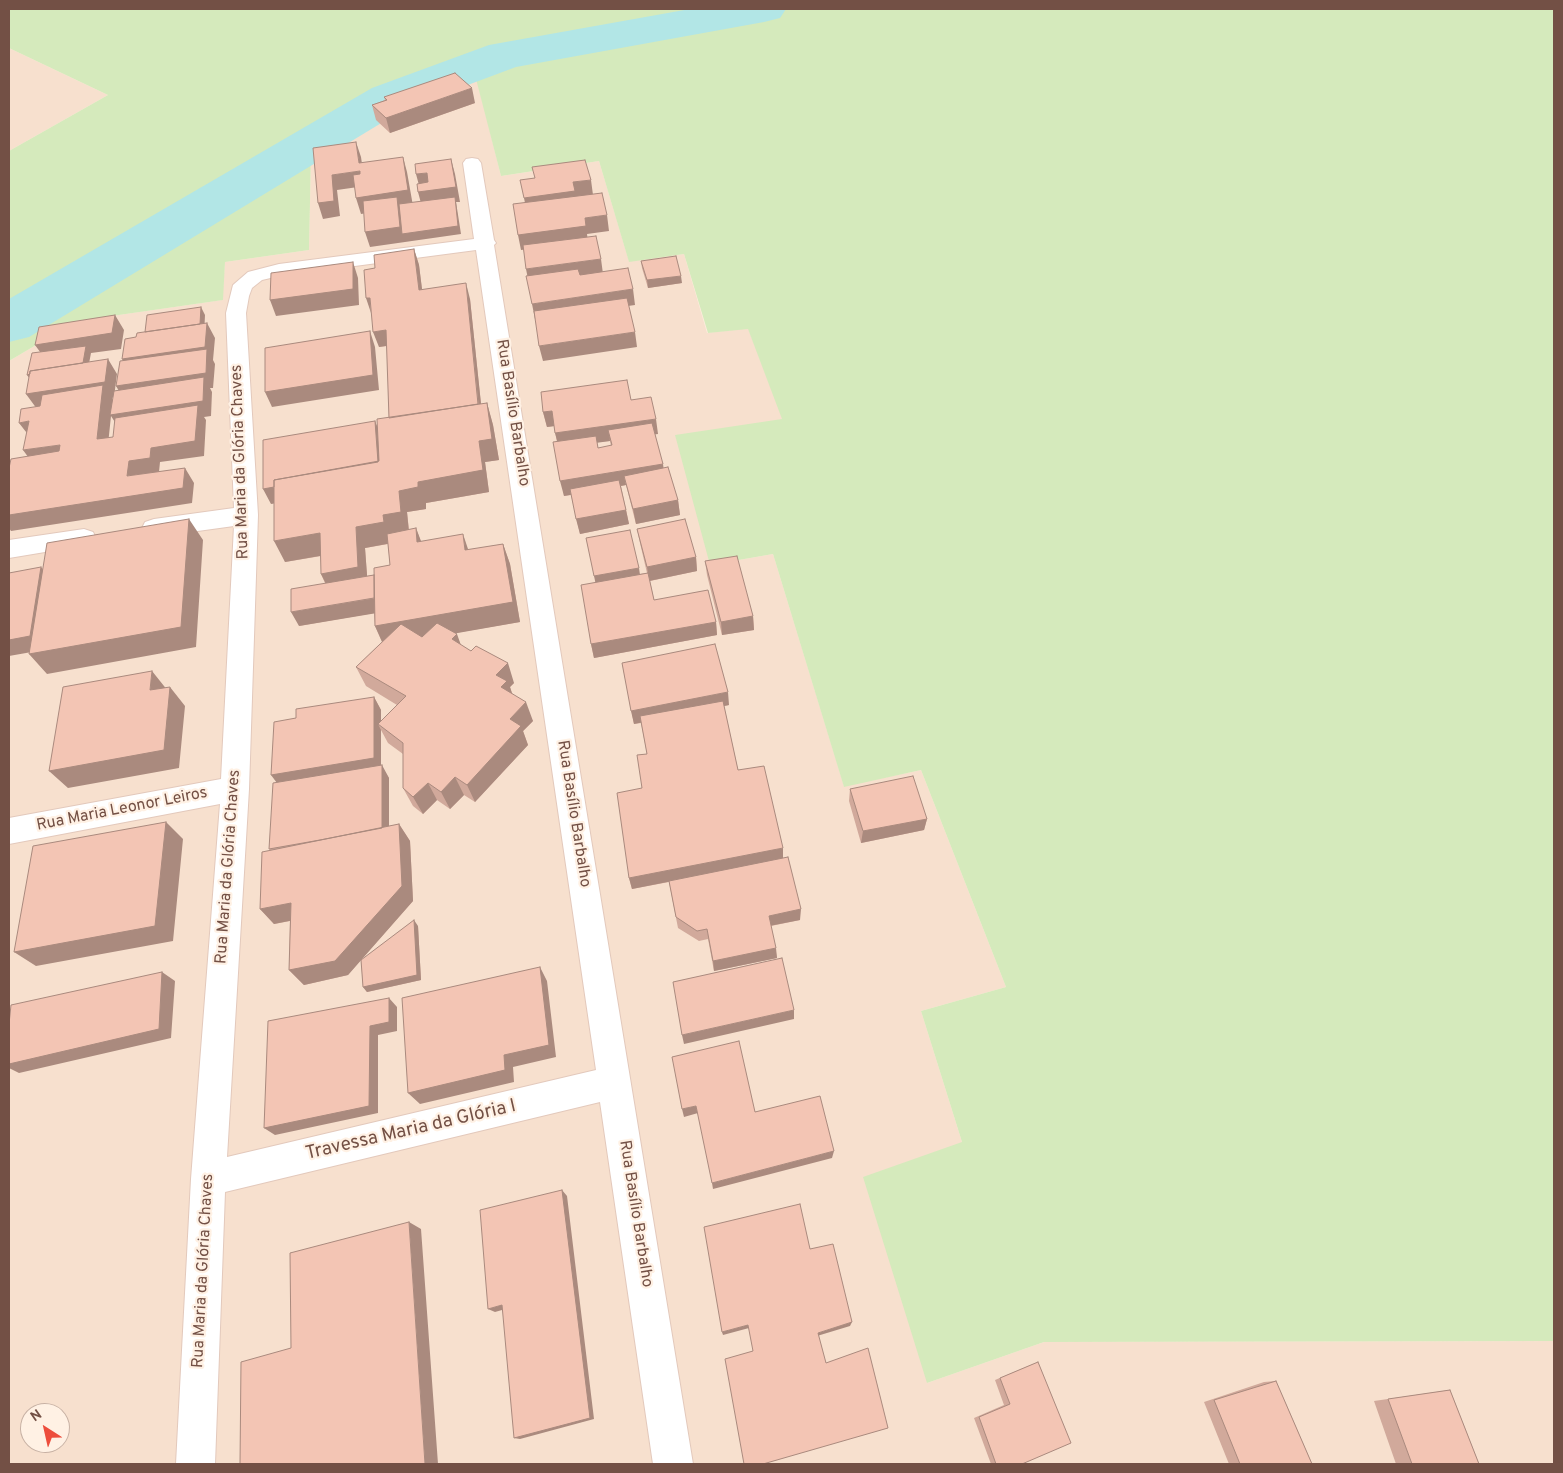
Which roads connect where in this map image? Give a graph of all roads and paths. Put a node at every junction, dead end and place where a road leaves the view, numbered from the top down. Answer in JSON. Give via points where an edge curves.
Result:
{"nodes":[{"id":1,"x":472,"y":163,"type":"dead end"},
{"id":2,"x":486,"y":243,"type":"junction"},
{"id":3,"x":246,"y":515,"type":"junction"},
{"id":4,"x":9,"y":549,"type":"edge"},
{"id":5,"x":235,"y":789,"type":"junction"},
{"id":6,"x":9,"y":831,"type":"edge"},
{"id":7,"x":614,"y":1082,"type":"junction"},
{"id":8,"x":208,"y":1179,"type":"junction"},
{"id":9,"x":195,"y":1464,"type":"edge"},
{"id":10,"x":673,"y":1464,"type":"edge"}],
"edges":[{"from":1,"to":2,"type":"street","name":"Rua Basílio Barbalho"},
{"from":2,"to":3,"type":"street","name":"Rua Maria da Glória Chaves","via":[[301,267],[255,276],[243,285],[236,313]]},
{"from":2,"to":7,"type":"street","name":"Rua Basílio Barbalho"},
{"from":3,"to":4,"type":"street"},
{"from":3,"to":5,"type":"street","name":"Rua Maria da Glória Chaves"},
{"from":5,"to":6,"type":"street","name":"Rua Maria Leonor Leiros"},
{"from":5,"to":8,"type":"street","name":"Rua Maria da Glória Chaves"},
{"from":7,"to":8,"type":"street","name":"Travessa Maria da Glória I"},
{"from":7,"to":10,"type":"street","name":"Rua Basílio Barbalho"},
{"from":8,"to":9,"type":"street","name":"Rua Maria da Glória Chaves"}]}
